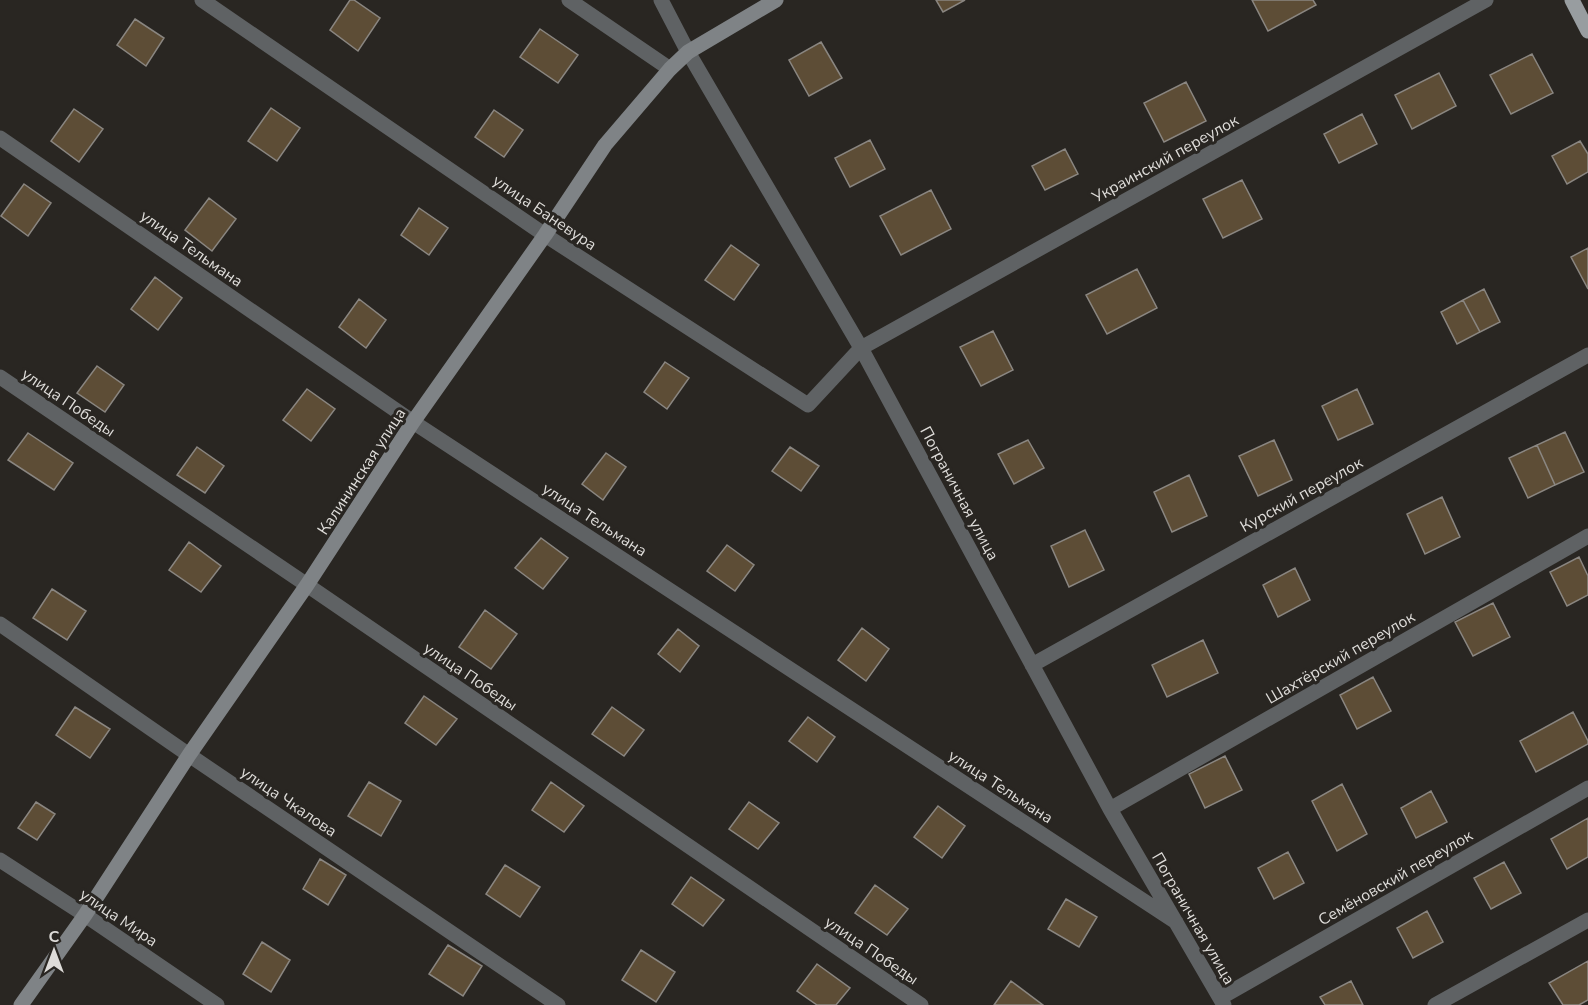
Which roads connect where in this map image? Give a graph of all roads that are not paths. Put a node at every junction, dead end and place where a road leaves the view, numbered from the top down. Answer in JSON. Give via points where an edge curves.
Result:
{"nodes":[{"id":1,"x":202,"y":0,"type":"edge"},
{"id":2,"x":569,"y":0,"type":"edge"},
{"id":3,"x":661,"y":0,"type":"edge"},
{"id":4,"x":776,"y":0,"type":"edge"},
{"id":5,"x":1486,"y":0,"type":"edge"},
{"id":6,"x":1572,"y":0,"type":"edge"},
{"id":7,"x":1588,"y":31,"type":"edge"},
{"id":8,"x":688,"y":52,"type":"junction"},
{"id":9,"x":670,"y":69,"type":"junction"},
{"id":10,"x":0,"y":138,"type":"edge"},
{"id":11,"x":545,"y":235,"type":"junction"},
{"id":12,"x":861,"y":348,"type":"junction"},
{"id":13,"x":1588,"y":355,"type":"edge"},
{"id":14,"x":0,"y":377,"type":"edge"},
{"id":15,"x":413,"y":422,"type":"junction"},
{"id":16,"x":1588,"y":536,"type":"edge"},
{"id":17,"x":307,"y":585,"type":"junction"},
{"id":18,"x":0,"y":624,"type":"edge"},
{"id":19,"x":1032,"y":665,"type":"junction"},
{"id":20,"x":189,"y":755,"type":"junction"},
{"id":21,"x":1588,"y":788,"type":"edge"},
{"id":22,"x":1110,"y":809,"type":"junction"},
{"id":23,"x":0,"y":860,"type":"edge"},
{"id":24,"x":85,"y":915,"type":"junction"},
{"id":25,"x":1588,"y":920,"type":"edge"},
{"id":26,"x":1176,"y":922,"type":"junction"},
{"id":27,"x":1222,"y":1001,"type":"edge"},
{"id":28,"x":21,"y":1005,"type":"edge"},
{"id":29,"x":218,"y":1005,"type":"edge"},
{"id":30,"x":558,"y":1005,"type":"edge"},
{"id":31,"x":921,"y":1005,"type":"edge"},
{"id":32,"x":1435,"y":1005,"type":"edge"}],
"edges":[{"from":1,"to":11,"type":"street","name":"улица Баневура"},
{"from":2,"to":9,"type":"street"},
{"from":3,"to":8,"type":"street","name":"Пограничная улица"},
{"from":4,"to":8,"type":"main road","name":"Калининская улица"},
{"from":5,"to":12,"type":"street","name":"Украинский переулок"},
{"from":6,"to":7,"type":"main road"},
{"from":8,"to":9,"type":"main road","name":"Калининская улица"},
{"from":8,"to":12,"type":"street","name":"Пограничная улица"},
{"from":9,"to":11,"type":"main road","name":"Калининская улица","via":[[605,145]]},
{"from":10,"to":15,"type":"street","name":"улица Тельмана"},
{"from":11,"to":12,"type":"street","name":"улица Баневура","via":[[808,405]]},
{"from":11,"to":15,"type":"main road","name":"Калининская улица"},
{"from":12,"to":19,"type":"street","name":"Пограничная улица"},
{"from":13,"to":19,"type":"street","name":"Курский переулок"},
{"from":14,"to":17,"type":"street","name":"улица Победы"},
{"from":15,"to":17,"type":"main road","name":"Калининская улица"},
{"from":15,"to":26,"type":"street","name":"улица Тельмана"},
{"from":16,"to":22,"type":"street","name":"Шахтёрский переулок"},
{"from":17,"to":20,"type":"main road","name":"Калининская улица"},
{"from":17,"to":31,"type":"street","name":"улица Победы"},
{"from":18,"to":20,"type":"street","name":"улица Чкалова"},
{"from":19,"to":22,"type":"street","name":"Пограничная улица"},
{"from":20,"to":24,"type":"main road","name":"Калининская улица"},
{"from":20,"to":30,"type":"street","name":"улица Чкалова"},
{"from":21,"to":27,"type":"street","name":"Семёновский переулок"},
{"from":22,"to":26,"type":"street","name":"Пограничная улица"},
{"from":23,"to":24,"type":"street","name":"улица Мира"},
{"from":24,"to":28,"type":"main road","name":"Калининская улица"},
{"from":24,"to":29,"type":"street","name":"улица Мира"},
{"from":25,"to":32,"type":"street"},
{"from":26,"to":27,"type":"street","name":"Пограничная улица"}]}
